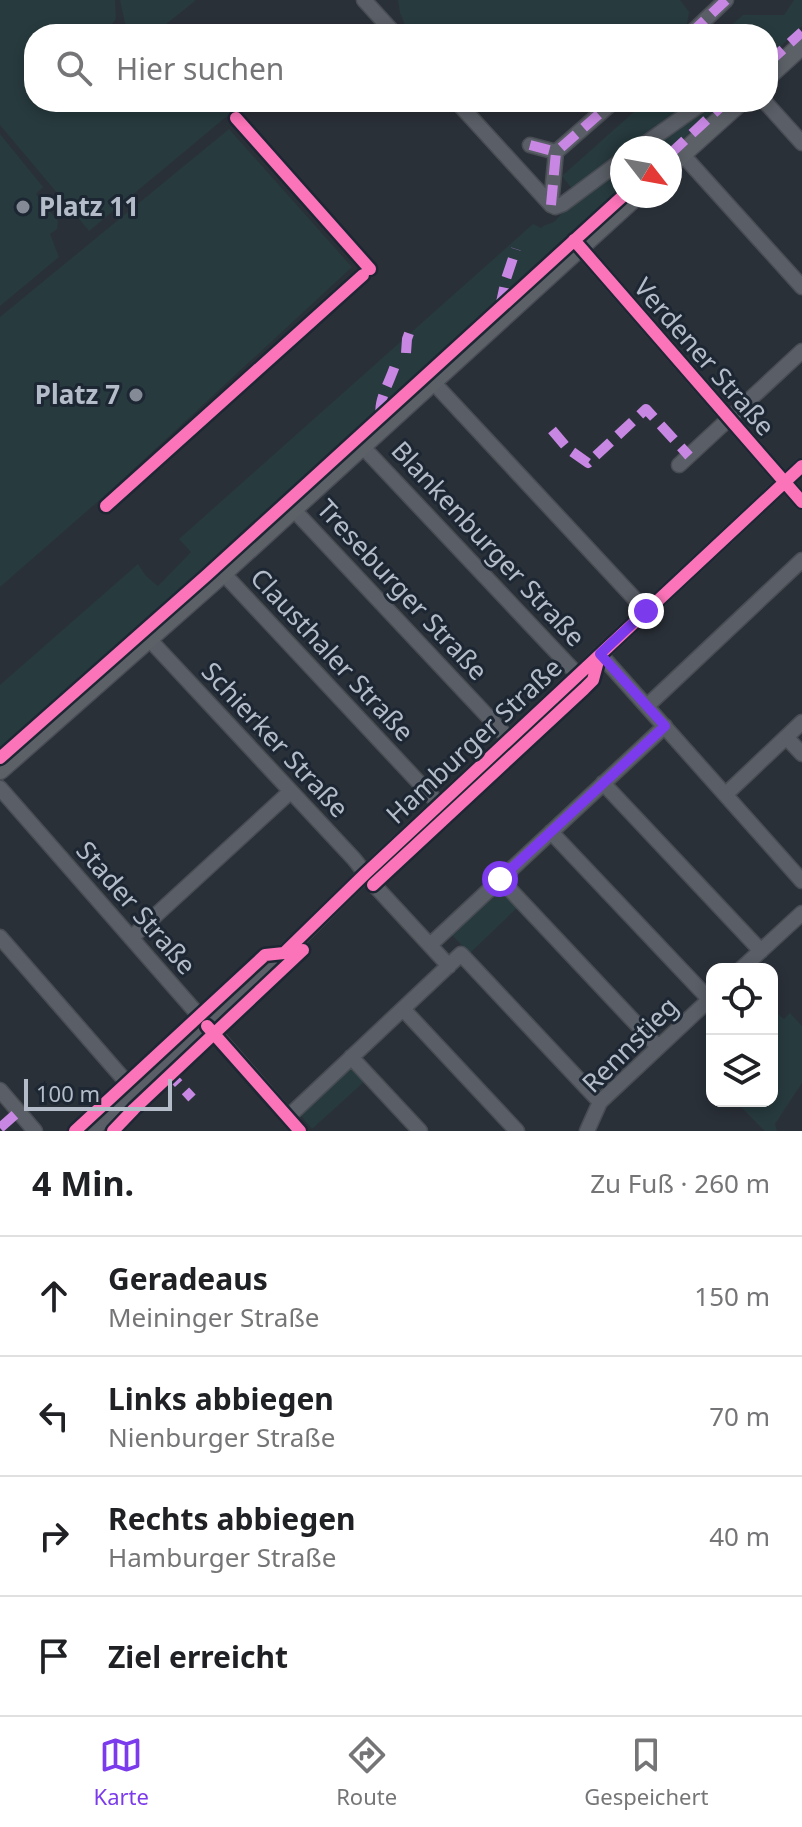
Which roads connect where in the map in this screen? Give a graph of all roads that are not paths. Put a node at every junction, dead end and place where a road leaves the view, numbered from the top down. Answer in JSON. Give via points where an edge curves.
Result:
{"nodes":[{"id":1,"x":364,"y":0,"type":"edge"},
{"id":2,"x":726,"y":0,"type":"edge"},
{"id":3,"x":386,"y":24,"type":"edge"},
{"id":4,"x":701,"y":24,"type":"edge"},
{"id":5,"x":802,"y":45,"type":"edge"},
{"id":6,"x":778,"y":67,"type":"edge"},
{"id":7,"x":466,"y":112,"type":"edge"},
{"id":8,"x":602,"y":112,"type":"edge"},
{"id":9,"x":690,"y":112,"type":"edge"},
{"id":10,"x":728,"y":112,"type":"edge"},
{"id":11,"x":774,"y":112,"type":"edge"},
{"id":12,"x":656,"y":136,"type":"edge"},
{"id":13,"x":802,"y":143,"type":"edge"},
{"id":14,"x":530,"y":145,"type":"dead end"},
{"id":15,"x":556,"y":152,"type":"junction"},
{"id":16,"x":682,"y":154,"type":"edge"},
{"id":17,"x":682,"y":166,"type":"edge"},
{"id":18,"x":610,"y":169,"type":"edge"},
{"id":19,"x":551,"y":205,"type":"junction"},
{"id":20,"x":623,"y":208,"type":"edge"},
{"id":21,"x":580,"y":247,"type":"junction"},
{"id":22,"x":802,"y":287,"type":"edge"},
{"id":23,"x":802,"y":351,"type":"edge"},
{"id":24,"x":432,"y":381,"type":"junction"},
{"id":25,"x":730,"y":420,"type":"junction"},
{"id":26,"x":362,"y":446,"type":"junction"},
{"id":27,"x":679,"y":465,"type":"dead end"},
{"id":28,"x":802,"y":466,"type":"edge"},
{"id":29,"x":784,"y":482,"type":"junction"},
{"id":30,"x":802,"y":502,"type":"edge"},
{"id":31,"x":293,"y":509,"type":"junction"},
{"id":32,"x":802,"y":560,"type":"edge"},
{"id":33,"x":223,"y":573,"type":"junction"},
{"id":34,"x":646,"y":611,"type":"junction"},
{"id":35,"x":149,"y":639,"type":"junction"},
{"id":36,"x":600,"y":654,"type":"junction"},
{"id":37,"x":578,"y":675,"type":"junction"},
{"id":38,"x":647,"y":706,"type":"junction"},
{"id":39,"x":802,"y":722,"type":"edge"},
{"id":40,"x":665,"y":726,"type":"junction"},
{"id":41,"x":786,"y":737,"type":"junction"},
{"id":42,"x":509,"y":739,"type":"junction"},
{"id":43,"x":802,"y":754,"type":"edge"},
{"id":44,"x":0,"y":770,"type":"edge"},
{"id":45,"x":603,"y":783,"type":"junction"},
{"id":46,"x":0,"y":788,"type":"edge"},
{"id":47,"x":290,"y":792,"type":"junction"},
{"id":48,"x":726,"y":794,"type":"junction"},
{"id":49,"x":439,"y":804,"type":"junction"},
{"id":50,"x":551,"y":832,"type":"junction"},
{"id":51,"x":366,"y":873,"type":"junction"},
{"id":52,"x":500,"y":879,"type":"junction"},
{"id":53,"x":802,"y":881,"type":"edge"},
{"id":54,"x":802,"y":913,"type":"edge"},
{"id":55,"x":0,"y":937,"type":"edge"},
{"id":56,"x":131,"y":938,"type":"junction"},
{"id":57,"x":430,"y":945,"type":"junction"},
{"id":58,"x":761,"y":951,"type":"junction"},
{"id":59,"x":748,"y":963,"type":"edge"},
{"id":60,"x":449,"y":966,"type":"junction"},
{"id":61,"x":706,"y":994,"type":"edge"},
{"id":62,"x":706,"y":1002,"type":"edge"},
{"id":63,"x":403,"y":1009,"type":"junction"},
{"id":64,"x":206,"y":1025,"type":"junction"},
{"id":65,"x":658,"y":1047,"type":"junction"},
{"id":66,"x":351,"y":1057,"type":"junction"},
{"id":67,"x":0,"y":1090,"type":"edge"},
{"id":68,"x":135,"y":1092,"type":"junction"},
{"id":69,"x":600,"y":1102,"type":"junction"},
{"id":70,"x":288,"y":1117,"type":"junction"},
{"id":71,"x":35,"y":1131,"type":"edge"},
{"id":72,"x":92,"y":1131,"type":"edge"},
{"id":73,"x":300,"y":1131,"type":"edge"},
{"id":74,"x":420,"y":1131,"type":"edge"},
{"id":75,"x":517,"y":1131,"type":"edge"},
{"id":76,"x":587,"y":1131,"type":"edge"}],
"edges":[{"from":1,"to":3,"type":"street"},
{"from":2,"to":4,"type":"street"},
{"from":5,"to":6,"type":"main road"},
{"from":7,"to":19,"type":"street"},
{"from":8,"to":15,"type":"street"},
{"from":9,"to":12,"type":"street"},
{"from":10,"to":16,"type":"main road"},
{"from":11,"to":13,"type":"street"},
{"from":14,"to":15,"type":"street"},
{"from":15,"to":19,"type":"street"},
{"from":17,"to":22,"type":"street"},
{"from":18,"to":19,"type":"street","via":[[563,204]]},
{"from":20,"to":21,"type":"main road"},
{"from":21,"to":24,"type":"main road"},
{"from":21,"to":25,"type":"street","name":"Verdener Straße"},
{"from":23,"to":25,"type":"street"},
{"from":24,"to":26,"type":"main road"},
{"from":24,"to":34,"type":"street"},
{"from":25,"to":27,"type":"street"},
{"from":25,"to":29,"type":"street","name":"Verdener Straße"},
{"from":26,"to":31,"type":"main road"},
{"from":26,"to":37,"type":"street","name":"Blankenburger Straße"},
{"from":28,"to":29,"type":"street","name":"Hamburger Straße"},
{"from":29,"to":30,"type":"street","name":"Verdener Straße"},
{"from":29,"to":34,"type":"street","name":"Hamburger Straße"},
{"from":31,"to":33,"type":"main road"},
{"from":31,"to":42,"type":"street","name":"Treseburger Straße"},
{"from":32,"to":38,"type":"street"},
{"from":33,"to":35,"type":"main road"},
{"from":33,"to":49,"type":"street","name":"Clausthaler Straße"},
{"from":34,"to":36,"type":"street","name":"Hamburger Straße"},
{"from":35,"to":44,"type":"main road"},
{"from":35,"to":47,"type":"street","name":"Schierker Straße"},
{"from":36,"to":37,"type":"street","name":"Hamburger Straße"},
{"from":36,"to":38,"type":"street"},
{"from":37,"to":42,"type":"street","name":"Hamburger Straße"},
{"from":38,"to":40,"type":"street"},
{"from":39,"to":41,"type":"street"},
{"from":40,"to":45,"type":"street"},
{"from":40,"to":48,"type":"street"},
{"from":41,"to":43,"type":"street"},
{"from":41,"to":48,"type":"street"},
{"from":42,"to":49,"type":"street","name":"Hamburger Straße"},
{"from":45,"to":50,"type":"street"},
{"from":45,"to":58,"type":"street"},
{"from":46,"to":56,"type":"street","name":"Stader Straße"},
{"from":47,"to":51,"type":"street","name":"Schierker Straße"},
{"from":47,"to":56,"type":"street"},
{"from":48,"to":53,"type":"street"},
{"from":49,"to":51,"type":"street","name":"Hamburger Straße"},
{"from":50,"to":52,"type":"street"},
{"from":50,"to":61,"type":"street"},
{"from":51,"to":57,"type":"street","name":"Schierker Straße"},
{"from":51,"to":64,"type":"street","name":"Hamburger Straße"},
{"from":52,"to":57,"type":"street"},
{"from":52,"to":65,"type":"street"},
{"from":54,"to":58,"type":"street"},
{"from":55,"to":68,"type":"street"},
{"from":56,"to":64,"type":"street","name":"Stader Straße"},
{"from":57,"to":60,"type":"street","name":"Schierker Straße"},
{"from":58,"to":59,"type":"street"},
{"from":60,"to":63,"type":"street"},
{"from":60,"to":69,"type":"street","via":[[461,954]]},
{"from":62,"to":65,"type":"street","name":"Rennstieg"},
{"from":63,"to":66,"type":"street"},
{"from":63,"to":75,"type":"street"},
{"from":64,"to":68,"type":"street","name":"Hamburger Straße"},
{"from":64,"to":70,"type":"street","name":"Stader Straße"},
{"from":65,"to":69,"type":"street","name":"Rennstieg"},
{"from":66,"to":70,"type":"street"},
{"from":66,"to":74,"type":"street"},
{"from":67,"to":71,"type":"street"},
{"from":68,"to":72,"type":"street","name":"Hamburger Straße"},
{"from":69,"to":76,"type":"street","name":"Rennstieg"},
{"from":70,"to":73,"type":"street","name":"Stader Straße"}]}
